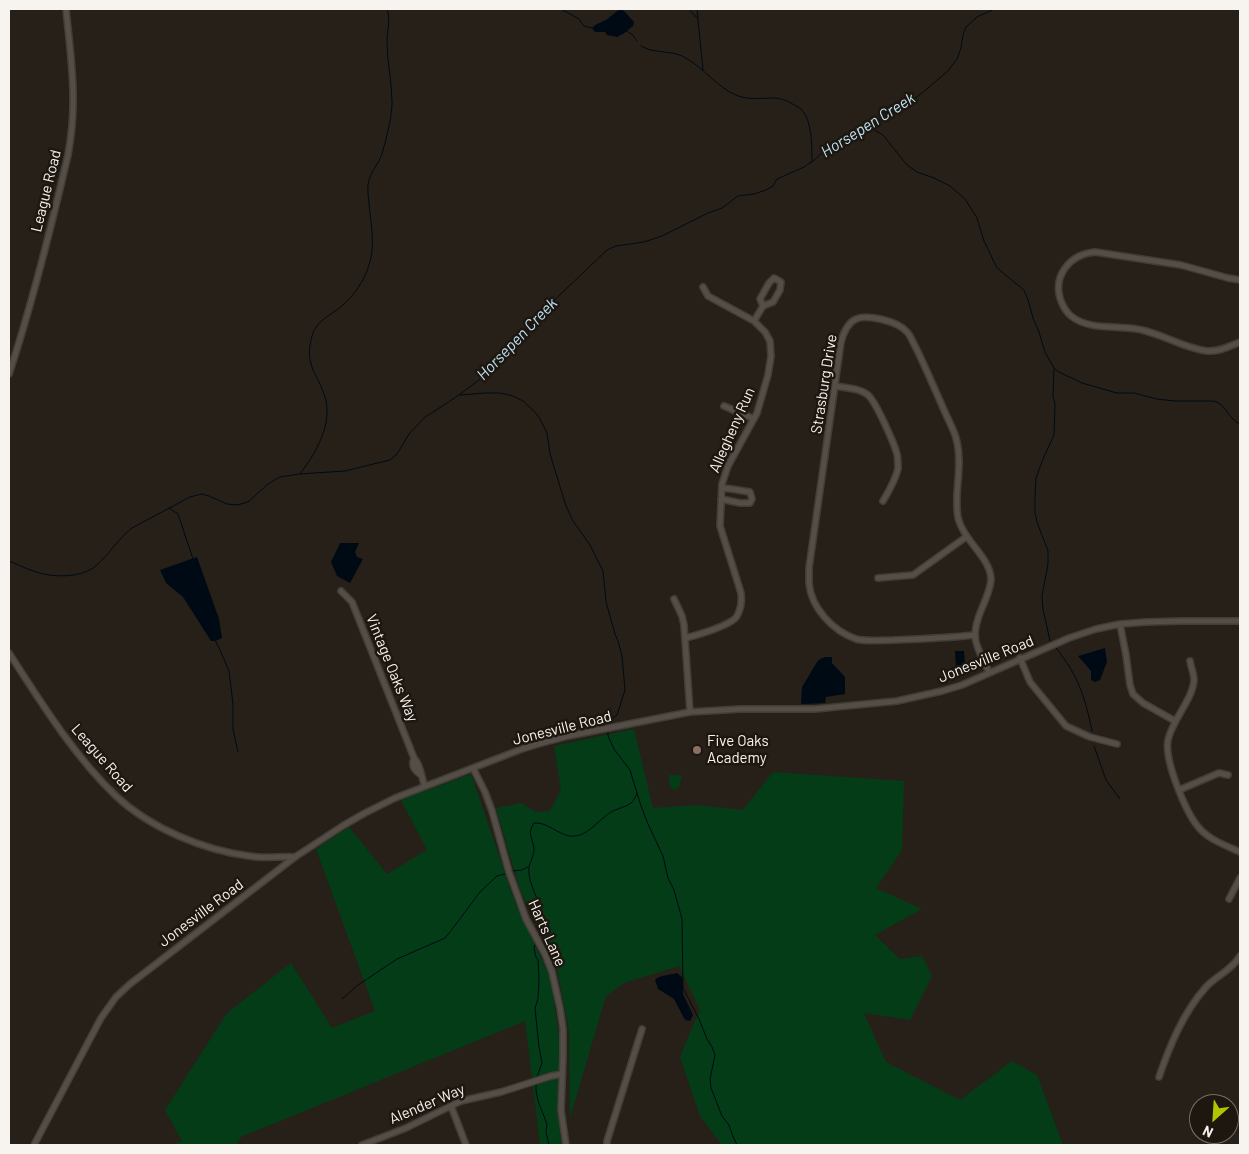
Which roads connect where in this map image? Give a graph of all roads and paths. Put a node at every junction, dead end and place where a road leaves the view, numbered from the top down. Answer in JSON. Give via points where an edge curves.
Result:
{"nodes":[{"id":1,"x":66,"y":9,"type":"edge"},
{"id":2,"x":1240,"y":280,"type":"edge"},
{"id":3,"x":703,"y":288,"type":"dead end"},
{"id":4,"x":763,"y":306,"type":"junction"},
{"id":5,"x":754,"y":321,"type":"junction"},
{"id":6,"x":1240,"y":342,"type":"edge"},
{"id":7,"x":9,"y":374,"type":"edge"},
{"id":8,"x":835,"y":386,"type":"junction"},
{"id":9,"x":724,"y":406,"type":"dead end"},
{"id":10,"x":754,"y":419,"type":"junction"},
{"id":11,"x":722,"y":488,"type":"junction"},
{"id":12,"x":721,"y":499,"type":"junction"},
{"id":13,"x":883,"y":501,"type":"dead end"},
{"id":14,"x":966,"y":537,"type":"junction"},
{"id":15,"x":878,"y":578,"type":"dead end"},
{"id":16,"x":341,"y":591,"type":"dead end"},
{"id":17,"x":674,"y":599,"type":"dead end"},
{"id":18,"x":1240,"y":621,"type":"edge"},
{"id":19,"x":1120,"y":624,"type":"junction"},
{"id":20,"x":974,"y":635,"type":"junction"},
{"id":21,"x":686,"y":638,"type":"junction"},
{"id":22,"x":9,"y":653,"type":"edge"},
{"id":23,"x":1020,"y":658,"type":"junction"},
{"id":24,"x":1190,"y":661,"type":"dead end"},
{"id":25,"x":989,"y":672,"type":"junction"},
{"id":26,"x":690,"y":712,"type":"junction"},
{"id":27,"x":1175,"y":720,"type":"junction"},
{"id":28,"x":1117,"y":744,"type":"dead end"},
{"id":29,"x":473,"y":768,"type":"junction"},
{"id":30,"x":1228,"y":775,"type":"dead end"},
{"id":31,"x":425,"y":786,"type":"junction"},
{"id":32,"x":1179,"y":790,"type":"junction"},
{"id":33,"x":1240,"y":852,"type":"edge"},
{"id":34,"x":295,"y":857,"type":"junction"},
{"id":35,"x":1240,"y":878,"type":"edge"},
{"id":36,"x":1229,"y":899,"type":"dead end"},
{"id":37,"x":1240,"y":956,"type":"edge"},
{"id":38,"x":642,"y":1029,"type":"dead end"},
{"id":39,"x":562,"y":1074,"type":"junction"},
{"id":40,"x":1159,"y":1077,"type":"dead end"},
{"id":41,"x":451,"y":1106,"type":"junction"},
{"id":42,"x":34,"y":1145,"type":"edge"},
{"id":43,"x":362,"y":1145,"type":"edge"},
{"id":44,"x":466,"y":1145,"type":"edge"},
{"id":45,"x":566,"y":1145,"type":"edge"},
{"id":46,"x":606,"y":1145,"type":"edge"}],
"edges":[{"from":1,"to":7,"type":"street","name":"League Road","via":[[73,97],[72,131],[58,199]]},
{"from":2,"to":6,"type":"street","via":[[1181,265],[1095,252],[1083,254],[1070,262],[1062,272],[1059,285],[1063,306],[1071,316],[1085,324],[1140,329],[1209,351]]},
{"from":3,"to":5,"type":"street","name":"Allegheny Run","via":[[708,296]]},
{"from":4,"to":4,"type":"street","via":[[773,302],[780,290],[781,282],[774,278],[760,299]]},
{"from":4,"to":5,"type":"street"},
{"from":5,"to":10,"type":"street","name":"Allegheny Run","via":[[770,341],[772,356]]},
{"from":8,"to":13,"type":"street","via":[[867,394],[888,430],[898,455],[898,468]]},
{"from":8,"to":14,"type":"street","name":"Strasburg Drive","via":[[844,330],[853,321],[870,316],[889,321],[908,332],[957,440],[956,512]]},
{"from":8,"to":20,"type":"street","name":"Strasburg Drive","via":[[809,568],[809,585],[815,603],[834,627],[856,639],[934,639]]},
{"from":9,"to":10,"type":"street"},
{"from":10,"to":11,"type":"street","name":"Allegheny Run","via":[[728,466]]},
{"from":11,"to":12,"type":"street","name":"Allegheny Run"},
{"from":11,"to":12,"type":"street","via":[[750,492],[752,499],[750,503],[740,503]]},
{"from":12,"to":21,"type":"street","name":"Allegheny Run","via":[[720,526],[742,603],[736,618],[730,622]]},
{"from":14,"to":15,"type":"street","via":[[913,575]]},
{"from":14,"to":20,"type":"street","name":"Strasburg Drive","via":[[986,562],[991,580]]},
{"from":16,"to":31,"type":"street","name":"Vintage Oaks Way","via":[[352,602],[414,758],[421,768]]},
{"from":17,"to":21,"type":"street","via":[[682,616]]},
{"from":18,"to":19,"type":"street","name":"Jonesville Road"},
{"from":19,"to":23,"type":"street","name":"Jonesville Road","via":[[1069,638]]},
{"from":19,"to":27,"type":"street","via":[[1133,694]]},
{"from":20,"to":25,"type":"street"},
{"from":21,"to":26,"type":"street"},
{"from":22,"to":34,"type":"street","name":"League Road","via":[[78,753],[131,809],[179,836],[223,851],[262,858]]},
{"from":23,"to":25,"type":"street","name":"Jonesville Road"},
{"from":23,"to":28,"type":"street","via":[[1030,682],[1066,726]]},
{"from":24,"to":27,"type":"street","via":[[1194,682]]},
{"from":25,"to":26,"type":"street","name":"Jonesville Road","via":[[942,691],[876,704]]},
{"from":26,"to":29,"type":"street","name":"Jonesville Road","via":[[538,744]]},
{"from":27,"to":32,"type":"street","via":[[1167,748],[1169,765]]},
{"from":29,"to":31,"type":"street","name":"Jonesville Road"},
{"from":29,"to":39,"type":"street","name":"Harts Lane","via":[[492,811],[526,918],[552,972],[563,1029]]},
{"from":30,"to":32,"type":"street","via":[[1219,773]]},
{"from":31,"to":34,"type":"street","name":"Jonesville Road","via":[[365,813]]},
{"from":32,"to":33,"type":"street","via":[[1201,830]]},
{"from":34,"to":42,"type":"street","name":"Jonesville Road","via":[[116,997],[93,1033]]},
{"from":35,"to":36,"type":"street"},
{"from":37,"to":40,"type":"street","via":[[1231,968],[1209,984],[1188,1010]]},
{"from":38,"to":46,"type":"street"},
{"from":39,"to":41,"type":"street","name":"Alender Way"},
{"from":39,"to":45,"type":"street","name":"Harts Lane","via":[[561,1110]]},
{"from":41,"to":43,"type":"street","name":"Alender Way"},
{"from":41,"to":44,"type":"street"}]}
